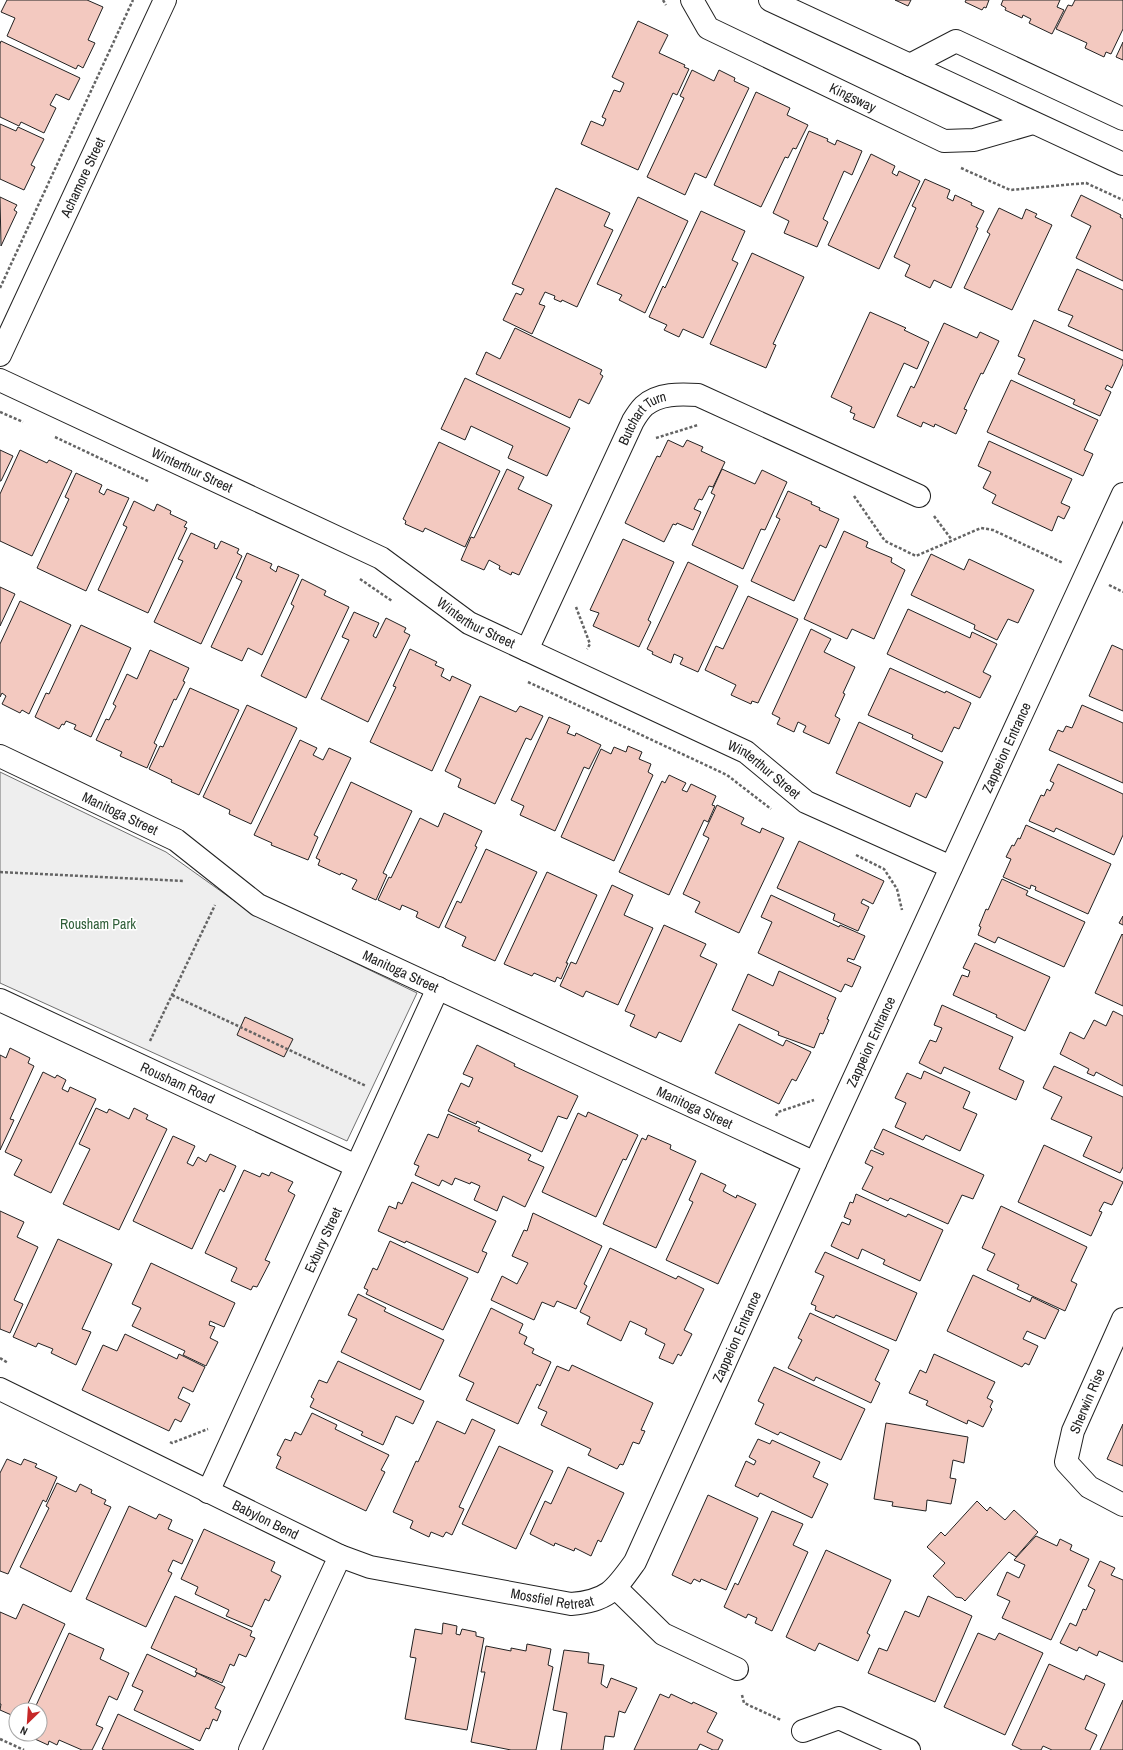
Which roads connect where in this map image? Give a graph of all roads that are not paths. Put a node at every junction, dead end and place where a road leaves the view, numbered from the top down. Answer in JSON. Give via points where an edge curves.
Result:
{"nodes":[{"id":1,"x":166,"y":0,"type":"edge"},
{"id":2,"x":692,"y":0,"type":"edge"},
{"id":3,"x":770,"y":0,"type":"edge"},
{"id":4,"x":910,"y":65,"type":"junction"},
{"id":5,"x":1123,"y":119,"type":"edge"},
{"id":6,"x":1033,"y":123,"type":"junction"},
{"id":7,"x":1123,"y":164,"type":"edge"},
{"id":8,"x":0,"y":355,"type":"edge"},
{"id":9,"x":0,"y":380,"type":"edge"},
{"id":10,"x":1123,"y":494,"type":"edge"},
{"id":11,"x":919,"y":496,"type":"dead end"},
{"id":12,"x":527,"y":650,"type":"junction"},
{"id":13,"x":0,"y":756,"type":"edge"},
{"id":14,"x":951,"y":867,"type":"junction"},
{"id":15,"x":438,"y":988,"type":"junction"},
{"id":16,"x":0,"y":1000,"type":"edge"},
{"id":17,"x":815,"y":1163,"type":"junction"},
{"id":18,"x":356,"y":1166,"type":"junction"},
{"id":19,"x":1123,"y":1319,"type":"edge"},
{"id":20,"x":0,"y":1390,"type":"edge"},
{"id":21,"x":208,"y":1492,"type":"junction"},
{"id":22,"x":1123,"y":1505,"type":"edge"},
{"id":23,"x":340,"y":1556,"type":"junction"},
{"id":24,"x":616,"y":1588,"type":"junction"},
{"id":25,"x":737,"y":1669,"type":"road end"},
{"id":26,"x":803,"y":1731,"type":"road end"},
{"id":27,"x":250,"y":1750,"type":"edge"},
{"id":28,"x":909,"y":1750,"type":"edge"}],
"edges":[{"from":1,"to":8,"type":"street","name":"Achamore Street"},
{"from":2,"to":6,"type":"street","name":"Kingsway","via":[[708,28],[944,141],[974,140]]},
{"from":3,"to":4,"type":"street"},
{"from":4,"to":5,"type":"street","via":[[956,41]]},
{"from":4,"to":6,"type":"street"},
{"from":6,"to":7,"type":"street"},
{"from":9,"to":12,"type":"street","name":"Winterthur Street","via":[[381,558],[469,623]]},
{"from":10,"to":14,"type":"street","name":"Zappeion Entrance"},
{"from":11,"to":12,"type":"street","name":"Butchart Turn","via":[[698,395],[661,396],[644,406],[633,421]]},
{"from":12,"to":14,"type":"street","name":"Winterthur Street","via":[[746,752],[806,802]]},
{"from":13,"to":15,"type":"street","name":"Manitoga Street","via":[[176,840],[258,905]]},
{"from":14,"to":17,"type":"street","name":"Zappeion Entrance"},
{"from":15,"to":17,"type":"street","name":"Manitoga Street"},
{"from":15,"to":18,"type":"street","name":"Exbury Street"},
{"from":16,"to":18,"type":"street","name":"Rousham Road"},
{"from":17,"to":24,"type":"street","name":"Zappeion Entrance","via":[[635,1562]]},
{"from":18,"to":21,"type":"street","name":"Exbury Street"},
{"from":19,"to":22,"type":"street","name":"Sherwin Rise","via":[[1073,1430],[1066,1462],[1089,1488]]},
{"from":20,"to":21,"type":"street","name":"Babylon Bend"},
{"from":21,"to":23,"type":"street","name":"Babylon Bend"},
{"from":23,"to":24,"type":"street","name":"Mossfiel Retreat","via":[[370,1567],[571,1604],[602,1598]]},
{"from":23,"to":27,"type":"street"},
{"from":24,"to":25,"type":"street","via":[[663,1634]]},
{"from":26,"to":28,"type":"street","via":[[838,1718]]}]}
